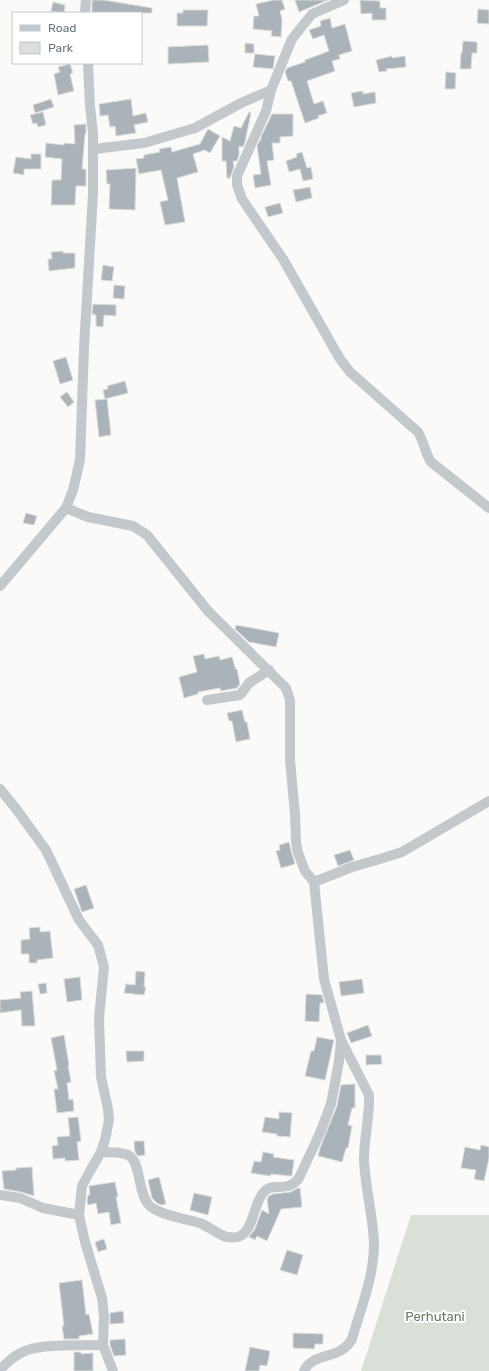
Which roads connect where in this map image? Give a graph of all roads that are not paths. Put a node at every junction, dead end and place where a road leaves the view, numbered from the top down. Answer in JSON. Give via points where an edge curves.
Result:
{"nodes":[{"id":1,"x":86,"y":0,"type":"edge"},
{"id":2,"x":344,"y":0,"type":"edge"},
{"id":3,"x":85,"y":12,"type":"edge"},
{"id":4,"x":88,"y":64,"type":"edge"},
{"id":5,"x":271,"y":90,"type":"junction"},
{"id":6,"x":94,"y":149,"type":"junction"},
{"id":7,"x":66,"y":508,"type":"junction"},
{"id":8,"x":489,"y":508,"type":"edge"},
{"id":9,"x":0,"y":586,"type":"edge"},
{"id":10,"x":268,"y":670,"type":"junction"},
{"id":11,"x":207,"y":700,"type":"dead end"},
{"id":12,"x":0,"y":789,"type":"edge"},
{"id":13,"x":489,"y":801,"type":"edge"},
{"id":14,"x":314,"y":882,"type":"junction"},
{"id":15,"x":341,"y":1040,"type":"junction"},
{"id":16,"x":101,"y":1152,"type":"junction"},
{"id":17,"x":0,"y":1195,"type":"edge"},
{"id":18,"x":79,"y":1214,"type":"junction"},
{"id":19,"x":103,"y":1345,"type":"junction"},
{"id":20,"x":0,"y":1370,"type":"edge"},
{"id":21,"x":113,"y":1371,"type":"edge"},
{"id":22,"x":304,"y":1371,"type":"edge"}],
"edges":[{"from":1,"to":3,"type":"street"},
{"from":2,"to":5,"type":"street","via":[[312,14],[292,39]]},
{"from":4,"to":6,"type":"street"},
{"from":5,"to":6,"type":"street","via":[[196,128],[144,143]]},
{"from":5,"to":8,"type":"street","via":[[266,111],[237,176],[242,199],[283,259],[350,372],[418,432],[431,462]]},
{"from":6,"to":7,"type":"street","via":[[80,460]]},
{"from":7,"to":9,"type":"street"},
{"from":7,"to":10,"type":"street","via":[[88,517],[133,526],[147,535],[208,611]]},
{"from":10,"to":11,"type":"street","via":[[249,683],[240,695]]},
{"from":10,"to":14,"type":"street","via":[[286,688],[290,700],[290,760],[296,842],[305,871]]},
{"from":12,"to":16,"type":"street","via":[[46,850],[79,920],[98,945],[101,954],[104,967],[99,1018],[101,1077],[109,1120]]},
{"from":13,"to":14,"type":"street","via":[[402,852]]},
{"from":14,"to":15,"type":"street","via":[[324,979]]},
{"from":15,"to":16,"type":"street","via":[[331,1104],[299,1178],[295,1184],[270,1188],[263,1193],[247,1230],[242,1235],[234,1238],[225,1237],[201,1224],[155,1210],[146,1201],[131,1157]]},
{"from":15,"to":22,"type":"street","via":[[369,1095],[364,1154],[374,1244],[373,1262],[348,1346],[342,1351],[309,1363]]},
{"from":16,"to":18,"type":"street","via":[[82,1186]]},
{"from":17,"to":18,"type":"street","via":[[20,1198],[43,1208]]},
{"from":18,"to":19,"type":"street","via":[[102,1298]]},
{"from":19,"to":20,"type":"street","via":[[34,1348],[9,1360]]},
{"from":19,"to":21,"type":"street"}]}
